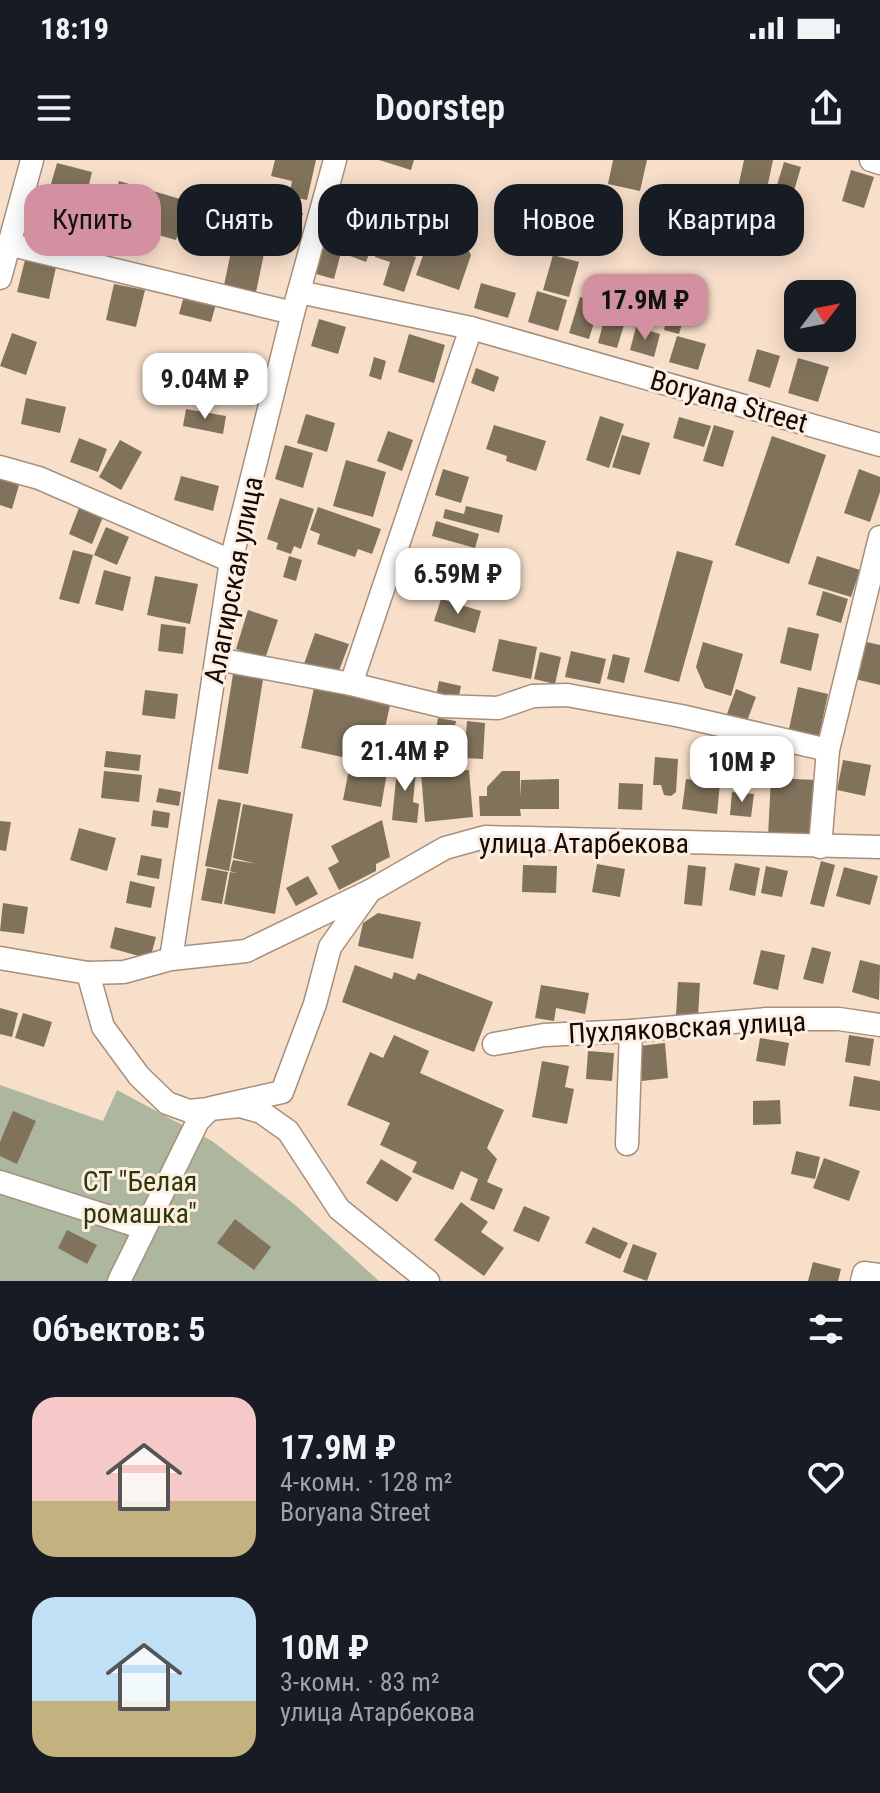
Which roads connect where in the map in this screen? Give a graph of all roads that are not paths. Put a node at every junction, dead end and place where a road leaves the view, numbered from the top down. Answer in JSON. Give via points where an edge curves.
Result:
{"nodes":[{"id":1,"x":32,"y":160,"type":"edge"},
{"id":2,"x":335,"y":160,"type":"edge"},
{"id":3,"x":871,"y":160,"type":"edge"},
{"id":4,"x":880,"y":163,"type":"edge"},
{"id":5,"x":6,"y":235,"type":"edge"},
{"id":6,"x":0,"y":278,"type":"edge"},
{"id":7,"x":296,"y":303,"type":"junction"},
{"id":8,"x":471,"y":328,"type":"junction"},
{"id":9,"x":880,"y":445,"type":"edge"},
{"id":10,"x":0,"y":467,"type":"edge"},
{"id":11,"x":880,"y":537,"type":"edge"},
{"id":12,"x":231,"y":561,"type":"junction"},
{"id":13,"x":217,"y":659,"type":"junction"},
{"id":14,"x":351,"y":684,"type":"junction"},
{"id":15,"x":828,"y":750,"type":"junction"},
{"id":16,"x":820,"y":847,"type":"junction"},
{"id":17,"x":880,"y":847,"type":"edge"},
{"id":18,"x":370,"y":891,"type":"junction"},
{"id":19,"x":0,"y":958,"type":"edge"},
{"id":20,"x":171,"y":959,"type":"junction"},
{"id":21,"x":88,"y":973,"type":"junction"},
{"id":22,"x":880,"y":1025,"type":"edge"},
{"id":23,"x":631,"y":1031,"type":"junction"},
{"id":24,"x":494,"y":1044,"type":"dead end"},
{"id":25,"x":211,"y":1108,"type":"junction"},
{"id":26,"x":627,"y":1144,"type":"dead end"},
{"id":27,"x":0,"y":1182,"type":"edge"},
{"id":28,"x":144,"y":1228,"type":"junction"},
{"id":29,"x":880,"y":1275,"type":"edge"},
{"id":30,"x":119,"y":1281,"type":"edge"},
{"id":31,"x":428,"y":1281,"type":"edge"},
{"id":32,"x":862,"y":1281,"type":"edge"}],
"edges":[{"from":1,"to":5,"type":"street"},
{"from":2,"to":7,"type":"street","name":"Алагирская улица"},
{"from":3,"to":4,"type":"street"},
{"from":5,"to":6,"type":"street"},
{"from":5,"to":7,"type":"street","name":"Boryana Street"},
{"from":7,"to":8,"type":"street","name":"Boryana Street"},
{"from":7,"to":12,"type":"street","name":"Алагирская улица"},
{"from":8,"to":9,"type":"street","name":"Boryana Street"},
{"from":8,"to":14,"type":"street"},
{"from":10,"to":12,"type":"street","via":[[39,478]]},
{"from":11,"to":15,"type":"street"},
{"from":12,"to":13,"type":"street","name":"Алагирская улица"},
{"from":13,"to":14,"type":"street"},
{"from":13,"to":20,"type":"street","name":"Алагирская улица"},
{"from":14,"to":15,"type":"street","via":[[442,706],[498,708],[533,696],[567,695]]},
{"from":15,"to":16,"type":"street"},
{"from":16,"to":17,"type":"street","name":"улица Атарбекова"},
{"from":16,"to":18,"type":"street","name":"улица Атарбекова","via":[[485,837],[445,848]]},
{"from":18,"to":20,"type":"street","name":"улица Атарбекова","via":[[246,951]]},
{"from":18,"to":25,"type":"street","via":[[330,947],[282,1092]]},
{"from":19,"to":21,"type":"street","name":"улица Атарбекова"},
{"from":20,"to":21,"type":"street","name":"улица Атарбекова","via":[[124,972]]},
{"from":21,"to":25,"type":"street","via":[[103,1027],[139,1076],[167,1103],[189,1111]]},
{"from":22,"to":23,"type":"street","name":"Пухляковская улица","via":[[766,1019]]},
{"from":23,"to":24,"type":"street","name":"Пухляковская улица","via":[[544,1035]]},
{"from":23,"to":26,"type":"street"},
{"from":25,"to":28,"type":"street","via":[[185,1144]]},
{"from":25,"to":31,"type":"street","via":[[240,1106],[261,1112],[288,1131],[339,1209]]},
{"from":27,"to":28,"type":"street"},
{"from":28,"to":30,"type":"street"},
{"from":29,"to":32,"type":"street","via":[[864,1273]]}]}
